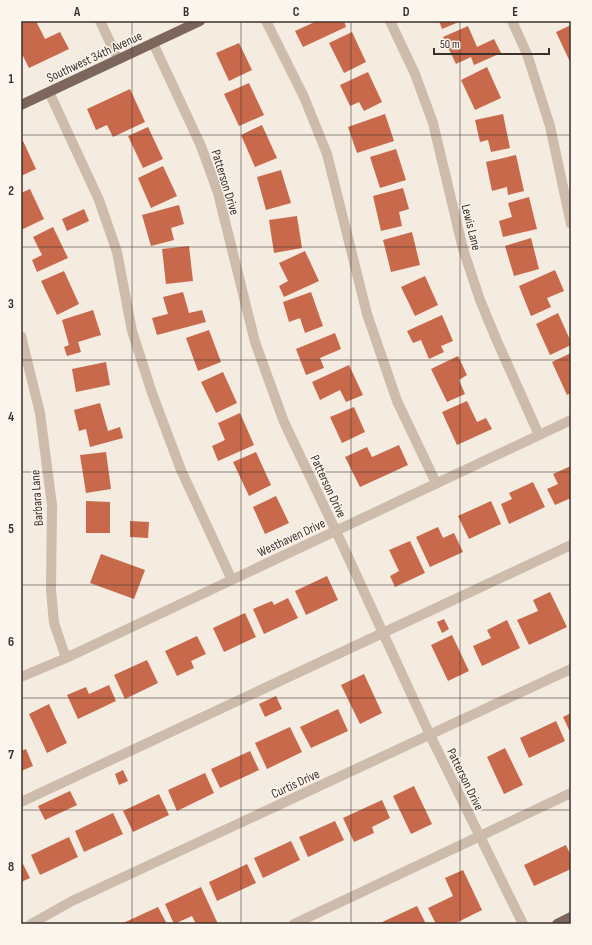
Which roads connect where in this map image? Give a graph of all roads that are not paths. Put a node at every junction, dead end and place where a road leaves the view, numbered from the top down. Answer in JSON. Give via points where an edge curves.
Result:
{"nodes":[{"id":1,"x":100,"y":21,"type":"edge"},
{"id":2,"x":200,"y":21,"type":"edge"},
{"id":3,"x":266,"y":21,"type":"edge"},
{"id":4,"x":390,"y":21,"type":"edge"},
{"id":5,"x":512,"y":21,"type":"edge"},
{"id":6,"x":153,"y":43,"type":"junction"},
{"id":7,"x":118,"y":59,"type":"junction"},
{"id":8,"x":49,"y":92,"type":"junction"},
{"id":9,"x":21,"y":105,"type":"edge"},
{"id":10,"x":571,"y":224,"type":"edge"},
{"id":11,"x":21,"y":336,"type":"edge"},
{"id":12,"x":571,"y":420,"type":"edge"},
{"id":13,"x":539,"y":435,"type":"junction"},
{"id":14,"x":436,"y":483,"type":"junction"},
{"id":15,"x":336,"y":530,"type":"junction"},
{"id":16,"x":571,"y":545,"type":"edge"},
{"id":17,"x":232,"y":580,"type":"junction"},
{"id":18,"x":383,"y":633,"type":"junction"},
{"id":19,"x":66,"y":658,"type":"junction"},
{"id":20,"x":571,"y":669,"type":"edge"},
{"id":21,"x":21,"y":677,"type":"edge"},
{"id":22,"x":430,"y":735,"type":"junction"},
{"id":23,"x":571,"y":793,"type":"edge"},
{"id":24,"x":21,"y":802,"type":"edge"},
{"id":25,"x":480,"y":837,"type":"junction"},
{"id":26,"x":571,"y":917,"type":"edge"},
{"id":27,"x":31,"y":924,"type":"edge"},
{"id":28,"x":294,"y":924,"type":"edge"},
{"id":29,"x":523,"y":924,"type":"edge"},
{"id":30,"x":556,"y":924,"type":"edge"}],
"edges":[{"from":1,"to":7,"type":"street"},
{"from":2,"to":6,"type":"main road","name":"Southwest 34th Avenue"},
{"from":3,"to":14,"type":"street","via":[[304,97],[327,154],[367,314],[397,401]]},
{"from":4,"to":13,"type":"street","name":"Lewis Lane","via":[[415,74],[433,123],[463,249],[480,300]]},
{"from":5,"to":10,"type":"street","via":[[527,54],[550,126]]},
{"from":6,"to":7,"type":"main road","name":"Southwest 34th Avenue"},
{"from":6,"to":15,"type":"street","name":"Patterson Drive","via":[[201,146],[218,193],[256,342],[284,422]]},
{"from":7,"to":8,"type":"main road","name":"Southwest 34th Avenue"},
{"from":8,"to":9,"type":"main road","name":"Southwest 34th Avenue"},
{"from":8,"to":17,"type":"street","via":[[100,200],[116,252],[132,331],[152,393],[181,470]]},
{"from":11,"to":19,"type":"street","name":"Barbara Lane","via":[[40,413],[52,505],[51,590],[54,623]]},
{"from":12,"to":13,"type":"street","name":"Westhaven Drive"},
{"from":13,"to":14,"type":"street","name":"Westhaven Drive"},
{"from":14,"to":15,"type":"street","name":"Westhaven Drive"},
{"from":15,"to":17,"type":"street","name":"Westhaven Drive"},
{"from":15,"to":18,"type":"street","name":"Patterson Drive"},
{"from":16,"to":18,"type":"street"},
{"from":17,"to":19,"type":"street","name":"Westhaven Drive"},
{"from":18,"to":22,"type":"street","name":"Patterson Drive"},
{"from":18,"to":24,"type":"street"},
{"from":19,"to":21,"type":"street","name":"Westhaven Drive"},
{"from":20,"to":22,"type":"street","name":"Curtis Drive"},
{"from":22,"to":25,"type":"street","name":"Patterson Drive"},
{"from":22,"to":27,"type":"street","name":"Curtis Drive","via":[[72,901]]},
{"from":23,"to":25,"type":"street"},
{"from":25,"to":28,"type":"street"},
{"from":25,"to":29,"type":"street","name":"Patterson Drive"},
{"from":26,"to":30,"type":"main road"}]}
